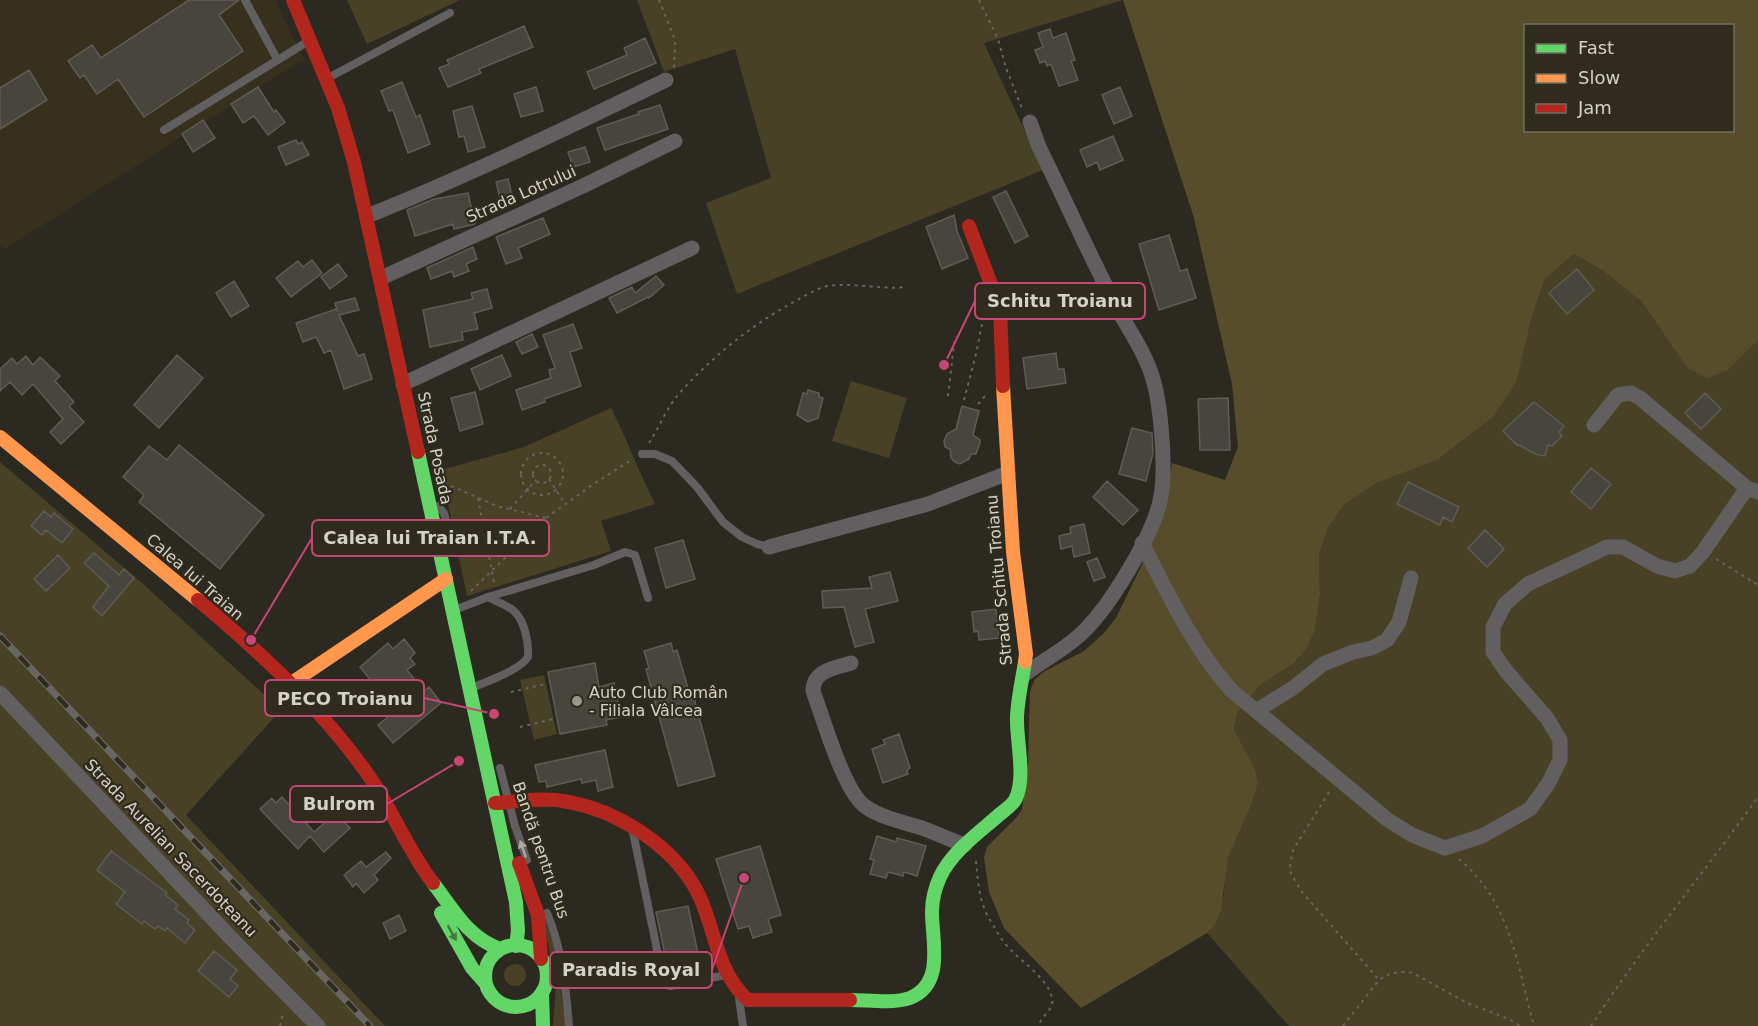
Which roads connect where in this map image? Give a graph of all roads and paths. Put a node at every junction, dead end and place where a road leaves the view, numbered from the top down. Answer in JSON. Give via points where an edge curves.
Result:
{"nodes":[{"id":1,"x":245,"y":0,"type":"edge"},
{"id":2,"x":293,"y":0,"type":"edge"},
{"id":3,"x":659,"y":0,"type":"edge"},
{"id":4,"x":979,"y":0,"type":"edge"},
{"id":5,"x":450,"y":13,"type":"dead end"},
{"id":6,"x":311,"y":39,"type":"junction"},
{"id":7,"x":277,"y":59,"type":"junction"},
{"id":8,"x":327,"y":78,"type":"junction"},
{"id":9,"x":666,"y":80,"type":"joint"},
{"id":10,"x":1030,"y":122,"type":"joint"},
{"id":11,"x":164,"y":130,"type":"dead end"},
{"id":12,"x":675,"y":141,"type":"dead end"},
{"id":13,"x":367,"y":216,"type":"junction"},
{"id":14,"x":969,"y":226,"type":"dead end"},
{"id":15,"x":692,"y":249,"type":"dead end"},
{"id":16,"x":381,"y":278,"type":"junction"},
{"id":17,"x":906,"y":287,"type":"dead end"},
{"id":18,"x":1001,"y":317,"type":"junction"},
{"id":19,"x":955,"y":336,"type":"dead end"},
{"id":20,"x":403,"y":384,"type":"junction"},
{"id":21,"x":948,"y":396,"type":"dead end"},
{"id":22,"x":964,"y":400,"type":"dead end"},
{"id":23,"x":1593,"y":425,"type":"dead end"},
{"id":24,"x":0,"y":437,"type":"edge"},
{"id":25,"x":642,"y":454,"type":"junction"},
{"id":26,"x":423,"y":472,"type":"junction"},
{"id":27,"x":1008,"y":477,"type":"junction"},
{"id":28,"x":549,"y":479,"type":"junction"},
{"id":29,"x":536,"y":480,"type":"junction"},
{"id":30,"x":556,"y":489,"type":"junction"},
{"id":31,"x":528,"y":490,"type":"junction"},
{"id":32,"x":1752,"y":490,"type":"edge"},
{"id":33,"x":428,"y":493,"type":"junction"},
{"id":34,"x":478,"y":498,"type":"junction"},
{"id":35,"x":565,"y":505,"type":"junction"},
{"id":36,"x":510,"y":509,"type":"junction"},
{"id":37,"x":546,"y":519,"type":"junction"},
{"id":38,"x":1142,"y":543,"type":"junction"},
{"id":39,"x":451,"y":545,"type":"dead end"},
{"id":40,"x":769,"y":547,"type":"joint"},
{"id":41,"x":1703,"y":552,"type":"junction"},
{"id":42,"x":492,"y":572,"type":"junction"},
{"id":43,"x":1412,"y":578,"type":"dead end"},
{"id":44,"x":446,"y":579,"type":"junction"},
{"id":45,"x":1758,"y":585,"type":"edge"},
{"id":46,"x":492,"y":596,"type":"junction"},
{"id":47,"x":648,"y":598,"type":"dead end"},
{"id":48,"x":461,"y":603,"type":"junction"},
{"id":49,"x":466,"y":618,"type":"dead end"},
{"id":50,"x":851,"y":663,"type":"dead end"},
{"id":51,"x":1024,"y":675,"type":"junction"},
{"id":52,"x":476,"y":683,"type":"junction"},
{"id":53,"x":290,"y":684,"type":"junction"},
{"id":54,"x":546,"y":684,"type":"dead end"},
{"id":55,"x":511,"y":692,"type":"dead end"},
{"id":56,"x":0,"y":693,"type":"edge"},
{"id":57,"x":483,"y":695,"type":"dead end"},
{"id":58,"x":1256,"y":711,"type":"junction"},
{"id":59,"x":553,"y":719,"type":"dead end"},
{"id":60,"x":519,"y":727,"type":"dead end"},
{"id":61,"x":497,"y":759,"type":"dead end"},
{"id":62,"x":1337,"y":779,"type":"junction"},
{"id":63,"x":1758,"y":797,"type":"edge"},
{"id":64,"x":501,"y":802,"type":"junction"},
{"id":65,"x":632,"y":828,"type":"junction"},
{"id":66,"x":501,"y":830,"type":"junction"},
{"id":67,"x":969,"y":841,"type":"junction"},
{"id":68,"x":1445,"y":848,"type":"junction"},
{"id":69,"x":430,"y":879,"type":"junction"},
{"id":70,"x":516,"y":946,"type":"junction"},
{"id":71,"x":500,"y":949,"type":"junction"},
{"id":72,"x":541,"y":959,"type":"junction"},
{"id":73,"x":728,"y":974,"type":"junction"},
{"id":74,"x":1379,"y":980,"type":"junction"},
{"id":75,"x":486,"y":984,"type":"junction"},
{"id":76,"x":542,"y":992,"type":"junction"},
{"id":77,"x":739,"y":994,"type":"junction"},
{"id":78,"x":497,"y":1001,"type":"junction"},
{"id":79,"x":506,"y":1018,"type":"dead end"},
{"id":80,"x":318,"y":1026,"type":"edge"},
{"id":81,"x":543,"y":1026,"type":"edge"},
{"id":82,"x":569,"y":1026,"type":"edge"},
{"id":83,"x":743,"y":1026,"type":"edge"},
{"id":84,"x":1037,"y":1026,"type":"edge"},
{"id":85,"x":1343,"y":1026,"type":"edge"},
{"id":86,"x":1520,"y":1026,"type":"edge"},
{"id":87,"x":1534,"y":1026,"type":"edge"},
{"id":88,"x":1591,"y":1026,"type":"edge"}],
"edges":[{"from":1,"to":7,"type":"lane"},
{"from":2,"to":6,"type":"main road","name":"Strada Posada"},
{"from":3,"to":9,"type":"path","via":[[675,40],[674,70]]},
{"from":4,"to":10,"type":"path","via":[[998,39],[1019,107]]},
{"from":5,"to":8,"type":"lane"},
{"from":6,"to":7,"type":"lane"},
{"from":6,"to":8,"type":"main road","name":"Strada Posada"},
{"from":7,"to":11,"type":"lane"},
{"from":8,"to":13,"type":"main road","name":"Strada Posada"},
{"from":9,"to":13,"type":"street","via":[[516,153]]},
{"from":10,"to":38,"type":"street","name":"Strada Schitu Troianu","via":[[1112,300],[1146,360],[1155,387],[1163,474],[1156,517]]},
{"from":12,"to":16,"type":"street","name":"Strada Lotrului"},
{"from":13,"to":16,"type":"main road","name":"Strada Posada"},
{"from":14,"to":18,"type":"main road","name":"Strada Schitu Troianu"},
{"from":15,"to":20,"type":"street"},
{"from":16,"to":20,"type":"main road","name":"Strada Posada"},
{"from":17,"to":25,"type":"path","via":[[828,286],[787,305],[730,345],[676,397]]},
{"from":18,"to":22,"type":"path","via":[[982,319]]},
{"from":18,"to":27,"type":"main road","name":"Strada Schitu Troianu"},
{"from":19,"to":21,"type":"path"},
{"from":20,"to":26,"type":"main road","name":"Strada Posada"},
{"from":23,"to":32,"type":"street","via":[[1618,395],[1631,393]]},
{"from":24,"to":53,"type":"main road","name":"Calea lui Traian","via":[[213,613]]},
{"from":25,"to":35,"type":"path"},
{"from":25,"to":40,"type":"lane","via":[[672,461],[723,522],[742,537]]},
{"from":26,"to":33,"type":"main road","name":"Strada Posada"},
{"from":26,"to":34,"type":"path"},
{"from":27,"to":40,"type":"street","via":[[928,504]]},
{"from":27,"to":51,"type":"main road","name":"Strada Schitu Troianu","via":[[1026,654]]},
{"from":28,"to":29,"type":"path"},
{"from":28,"to":29,"type":"path","via":[[550,470],[542,465],[534,472]]},
{"from":28,"to":30,"type":"path"},
{"from":29,"to":31,"type":"path"},
{"from":30,"to":31,"type":"path","via":[[545,495]]},
{"from":30,"to":31,"type":"path","via":[[561,484],[563,469],[555,457],[542,453],[528,457],[521,470]]},
{"from":30,"to":35,"type":"path"},
{"from":31,"to":36,"type":"path"},
{"from":32,"to":41,"type":"street"},
{"from":33,"to":39,"type":"lane","via":[[444,513]]},
{"from":33,"to":44,"type":"main road","name":"Strada Posada"},
{"from":34,"to":36,"type":"path"},
{"from":34,"to":42,"type":"path"},
{"from":35,"to":37,"type":"path"},
{"from":36,"to":37,"type":"path"},
{"from":37,"to":42,"type":"path"},
{"from":38,"to":51,"type":"street","name":"Strada Schitu Troianu","via":[[1125,576],[1085,630]]},
{"from":38,"to":58,"type":"street","via":[[1210,666]]},
{"from":41,"to":45,"type":"path"},
{"from":41,"to":68,"type":"street","via":[[1690,566],[1675,571],[1623,547],[1607,547],[1528,584],[1505,604],[1493,627],[1493,652],[1547,718],[1560,740],[1560,760],[1530,809],[1482,836]]},
{"from":42,"to":46,"type":"path"},
{"from":42,"to":48,"type":"path"},
{"from":43,"to":58,"type":"street","via":[[1399,622],[1387,639],[1323,664]]},
{"from":44,"to":48,"type":"main road","name":"Strada Posada"},
{"from":44,"to":53,"type":"main road"},
{"from":46,"to":47,"type":"lane","via":[[629,552],[635,555]]},
{"from":46,"to":48,"type":"lane"},
{"from":46,"to":52,"type":"lane","via":[[517,615],[529,654],[525,662]]},
{"from":48,"to":49,"type":"lane"},
{"from":48,"to":52,"type":"main road","name":"Strada Posada"},
{"from":50,"to":67,"type":"street","via":[[818,675],[813,691],[856,799],[882,816]]},
{"from":51,"to":67,"type":"main road","name":"Strada Schitu Troianu","via":[[1017,717],[1020,783],[1016,800]]},
{"from":52,"to":57,"type":"lane"},
{"from":52,"to":64,"type":"main road","name":"Strada Posada"},
{"from":53,"to":69,"type":"main road","name":"Calea lui Traian","via":[[374,784]]},
{"from":54,"to":55,"type":"path"},
{"from":56,"to":80,"type":"street","name":"Strada Aurelian Sacerdoțeanu"},
{"from":58,"to":62,"type":"street"},
{"from":59,"to":60,"type":"path"},
{"from":61,"to":64,"type":"lane","name":"Bandă pentru Bus"},
{"from":62,"to":68,"type":"street","via":[[1388,820]]},
{"from":62,"to":74,"type":"path","via":[[1293,850],[1291,874],[1302,892]]},
{"from":63,"to":88,"type":"path","via":[[1618,983]]},
{"from":64,"to":65,"type":"main road","via":[[571,803],[601,811]]},
{"from":64,"to":66,"type":"main road","name":"Strada Posada"},
{"from":82,"to":64,"type":"lane","name":"Bandă pentru Bus","one_way":true,"via":[[554,928]]},
{"from":65,"to":73,"type":"main road","via":[[676,862],[695,886]]},
{"from":65,"to":73,"type":"lane","via":[[664,984]]},
{"from":66,"to":70,"type":"main road","name":"Strada Posada","via":[[519,919]]},
{"from":66,"to":72,"type":"main road","name":"Strada Posada","via":[[522,869],[538,915]]},
{"from":67,"to":77,"type":"main road","name":"Strada Schitu Troianu","via":[[949,862],[934,894],[935,963],[921,991],[897,1000],[762,1001],[748,1000]]},
{"from":67,"to":84,"type":"path","via":[[989,919],[1009,949],[1051,994],[1052,1006]]},
{"from":68,"to":87,"type":"path","via":[[1479,878],[1505,920]]},
{"from":69,"to":71,"type":"main road","name":"Calea lui Traian","via":[[472,934]]},
{"from":69,"to":75,"type":"main road","name":"Calea lui Traian","one_way":true,"via":[[440,910],[472,968]]},
{"from":70,"to":71,"type":"main road"},
{"from":70,"to":72,"type":"main road","via":[[530,949]]},
{"from":71,"to":75,"type":"main road","via":[[487,964]]},
{"from":72,"to":76,"type":"main road","via":[[546,972]]},
{"from":73,"to":77,"type":"main road"},
{"from":74,"to":85,"type":"path"},
{"from":74,"to":86,"type":"path","via":[[1395,972],[1413,973]]},
{"from":75,"to":78,"type":"main road"},
{"from":76,"to":78,"type":"main road","via":[[527,1006],[517,1008]]},
{"from":76,"to":81,"type":"main road"},
{"from":77,"to":83,"type":"lane"},
{"from":78,"to":79,"type":"main road"}]}
